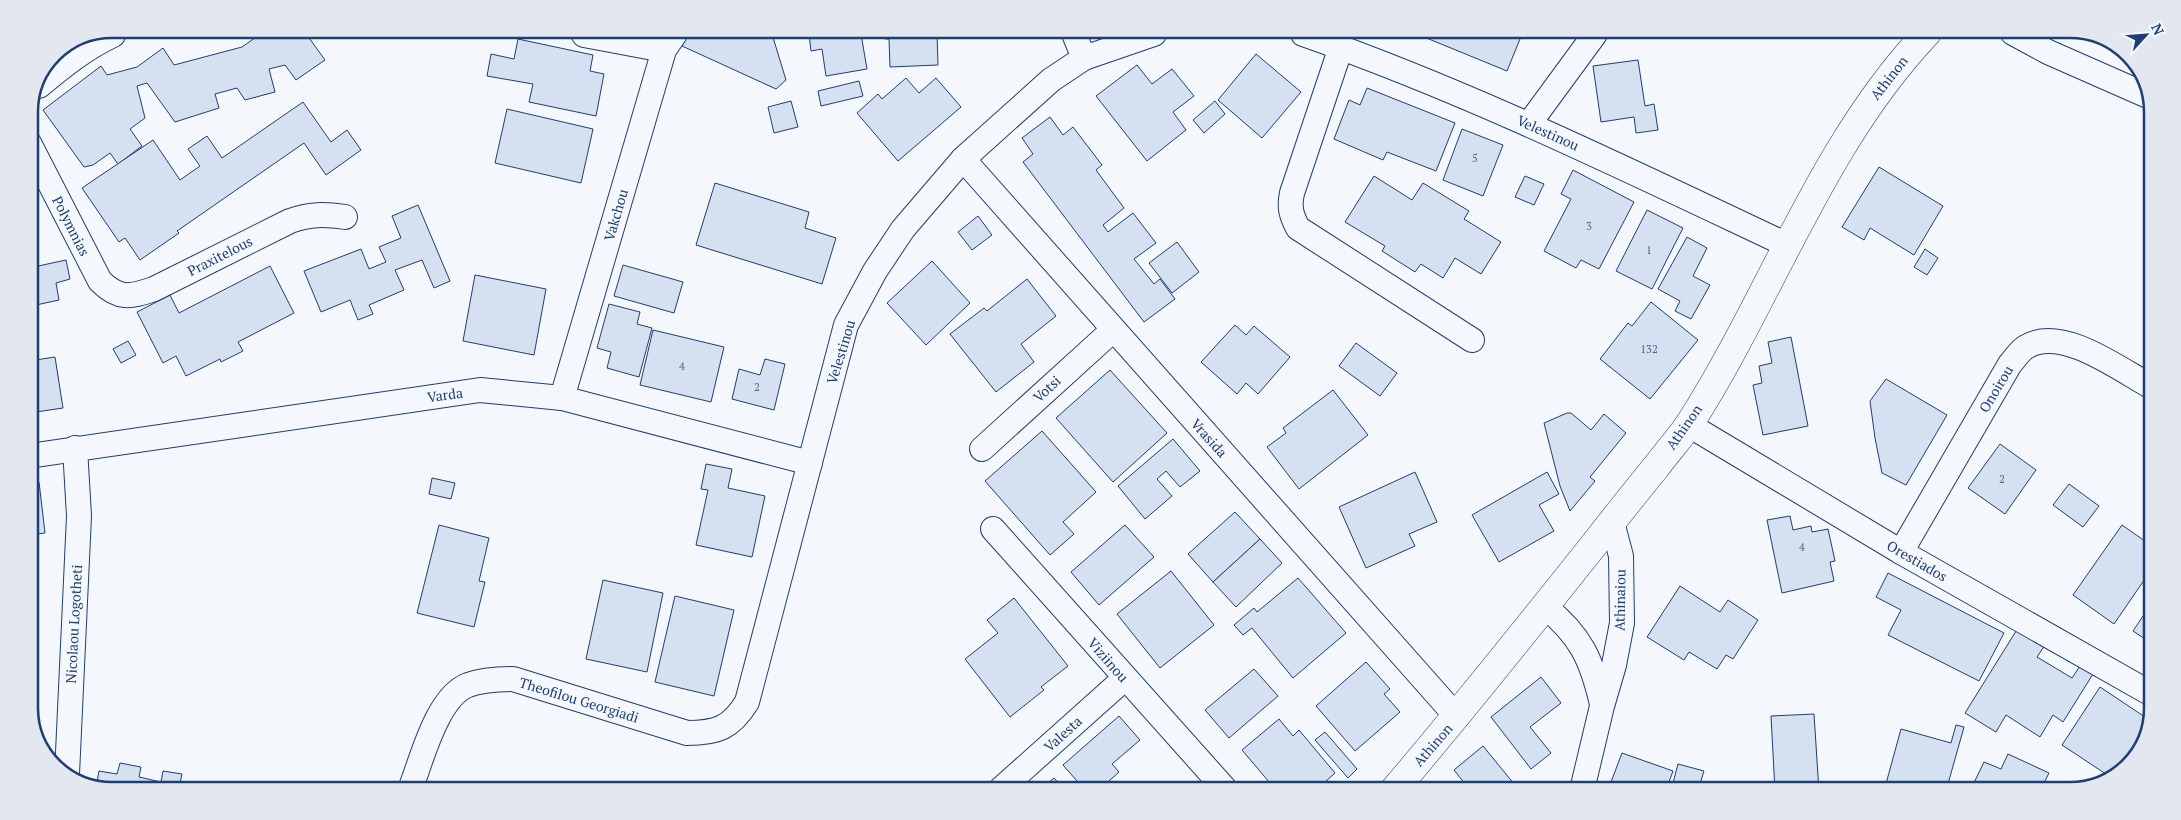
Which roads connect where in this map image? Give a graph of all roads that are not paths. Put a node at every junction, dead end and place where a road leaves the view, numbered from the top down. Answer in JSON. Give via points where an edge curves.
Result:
{"nodes":[{"id":1,"x":109,"y":37,"type":"edge"},
{"id":2,"x":616,"y":37,"type":"edge"},
{"id":3,"x":1075,"y":37,"type":"edge"},
{"id":4,"x":1145,"y":37,"type":"edge"},
{"id":5,"x":1312,"y":37,"type":"edge"},
{"id":6,"x":1593,"y":37,"type":"edge"},
{"id":7,"x":1923,"y":37,"type":"edge"},
{"id":8,"x":2020,"y":37,"type":"edge"},
{"id":9,"x":670,"y":42,"type":"edge"},
{"id":10,"x":1341,"y":47,"type":"junction"},
{"id":11,"x":1084,"y":58,"type":"junction"},
{"id":12,"x":44,"y":81,"type":"edge"},
{"id":13,"x":2141,"y":93,"type":"edge"},
{"id":14,"x":1529,"y":124,"type":"junction"},
{"id":15,"x":963,"y":158,"type":"junction"},
{"id":16,"x":37,"y":159,"type":"edge"},
{"id":17,"x":344,"y":216,"type":"dead end"},
{"id":18,"x":1787,"y":245,"type":"junction"},
{"id":19,"x":100,"y":281,"type":"joint"},
{"id":20,"x":1113,"y":330,"type":"junction"},
{"id":21,"x":1472,"y":340,"type":"dead end"},
{"id":22,"x":2143,"y":382,"type":"edge"},
{"id":23,"x":562,"y":398,"type":"junction"},
{"id":24,"x":1688,"y":425,"type":"junction"},
{"id":25,"x":75,"y":448,"type":"junction"},
{"id":26,"x":982,"y":449,"type":"dead end"},
{"id":27,"x":38,"y":455,"type":"edge"},
{"id":28,"x":810,"y":462,"type":"junction"},
{"id":29,"x":1612,"y":522,"type":"junction"},
{"id":30,"x":993,"y":529,"type":"dead end"},
{"id":31,"x":1901,"y":552,"type":"junction"},
{"id":32,"x":1545,"y":607,"type":"junction"},
{"id":33,"x":1124,"y":679,"type":"junction"},
{"id":34,"x":2144,"y":690,"type":"edge"},
{"id":35,"x":1602,"y":706,"type":"junction"},
{"id":36,"x":1457,"y":716,"type":"junction"},
{"id":37,"x":719,"y":730,"type":"joint"},
{"id":38,"x":67,"y":767,"type":"edge"},
{"id":39,"x":413,"y":782,"type":"edge"},
{"id":40,"x":1009,"y":782,"type":"edge"},
{"id":41,"x":1219,"y":782,"type":"edge"},
{"id":42,"x":1401,"y":782,"type":"edge"},
{"id":43,"x":1584,"y":782,"type":"edge"}],
"edges":[{"from":1,"to":12,"type":"street","via":[[70,60]]},
{"from":2,"to":9,"type":"street"},
{"from":3,"to":11,"type":"street"},
{"from":4,"to":11,"type":"street","name":"Velestinou"},
{"from":5,"to":10,"type":"street","name":"Velestinou"},
{"from":6,"to":14,"type":"street"},
{"from":7,"to":18,"type":"street","name":"Athinon","via":[[1868,106]]},
{"from":8,"to":13,"type":"street"},
{"from":9,"to":23,"type":"street","name":"Vakchou"},
{"from":10,"to":14,"type":"street","name":"Velestinou"},
{"from":10,"to":21,"type":"street","via":[[1292,193],[1289,206],[1293,218],[1298,228]]},
{"from":11,"to":15,"type":"street","name":"Velestinou","via":[[1051,80]]},
{"from":14,"to":18,"type":"street","name":"Velestinou"},
{"from":15,"to":20,"type":"street","name":"Vrasida"},
{"from":15,"to":28,"type":"street","name":"Velestinou","via":[[903,229],[875,271],[846,325]]},
{"from":16,"to":19,"type":"street","name":"Polymnias"},
{"from":17,"to":19,"type":"street","name":"Praxitelous","via":[[318,213],[290,221],[154,290],[133,296],[110,291]]},
{"from":18,"to":24,"type":"street","name":"Athinon","via":[[1728,360]]},
{"from":20,"to":26,"type":"street","name":"Votsi"},
{"from":20,"to":36,"type":"street","name":"Vrasida"},
{"from":22,"to":31,"type":"street","name":"Onoirou","via":[[2067,343],[2043,341],[2024,348],[2010,364]]},
{"from":23,"to":25,"type":"street","name":"Varda","via":[[480,390]]},
{"from":23,"to":28,"type":"street","name":"Varda"},
{"from":24,"to":29,"type":"street","name":"Athinon"},
{"from":24,"to":31,"type":"street","name":"Orestiados"},
{"from":25,"to":27,"type":"street","name":"Varda"},
{"from":25,"to":38,"type":"street","name":"Nicolaou Logotheti","via":[[79,516]]},
{"from":28,"to":37,"type":"street","name":"Velestinou","via":[[747,702],[737,717]]},
{"from":29,"to":32,"type":"street","name":"Athinon"},
{"from":29,"to":35,"type":"street","name":"Athinaiou","via":[[1621,556],[1622,624]]},
{"from":30,"to":33,"type":"street","name":"Viziinou"},
{"from":31,"to":34,"type":"street","name":"Orestiados"},
{"from":32,"to":35,"type":"street","name":"Athinaiou","via":[[1578,639],[1596,676]]},
{"from":32,"to":36,"type":"street","name":"Athinon"},
{"from":33,"to":40,"type":"street","name":"Valesta"},
{"from":33,"to":41,"type":"street","name":"Viziinou"},
{"from":35,"to":43,"type":"street","name":"Athinaiou"},
{"from":36,"to":42,"type":"street","name":"Athinon"},
{"from":37,"to":39,"type":"street","name":"Theofilou Georgiadi","via":[[687,733],[513,679],[491,680],[466,686],[448,701],[438,718]]}]}
